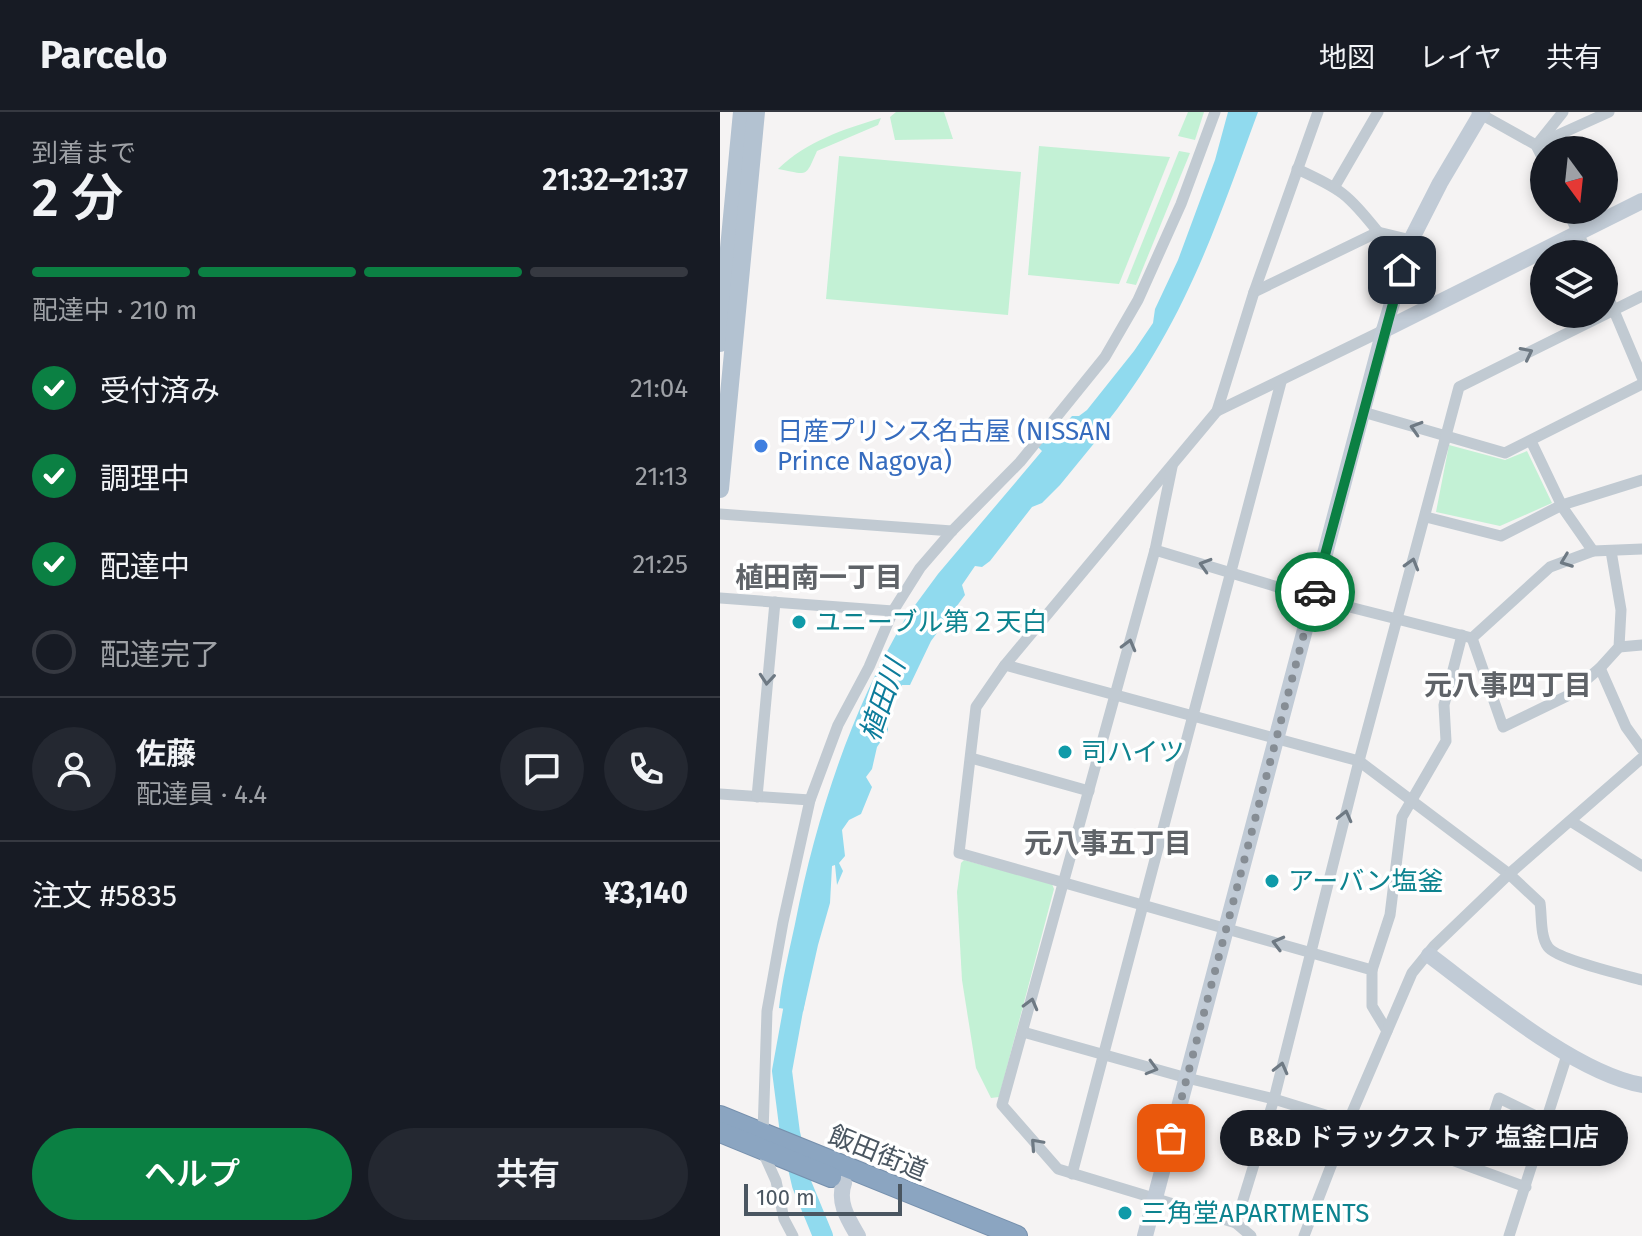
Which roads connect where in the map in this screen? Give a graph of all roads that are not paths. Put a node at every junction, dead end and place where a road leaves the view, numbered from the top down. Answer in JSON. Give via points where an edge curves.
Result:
{"nodes":[{"id":1,"x":742,"y":112,"type":"edge"},
{"id":2,"x":756,"y":112,"type":"edge"},
{"id":3,"x":1215,"y":112,"type":"edge"},
{"id":4,"x":1318,"y":112,"type":"edge"},
{"id":5,"x":1378,"y":112,"type":"edge"},
{"id":6,"x":1563,"y":112,"type":"edge"},
{"id":7,"x":1609,"y":112,"type":"edge"},
{"id":8,"x":1480,"y":113,"type":"edge"},
{"id":9,"x":1543,"y":136,"type":"edge"},
{"id":10,"x":1556,"y":136,"type":"edge"},
{"id":11,"x":1530,"y":142,"type":"edge"},
{"id":12,"x":745,"y":155,"type":"junction"},
{"id":13,"x":1297,"y":169,"type":"junction"},
{"id":14,"x":1335,"y":186,"type":"junction"},
{"id":15,"x":727,"y":196,"type":"edge"},
{"id":16,"x":1642,"y":201,"type":"edge"},
{"id":17,"x":1573,"y":224,"type":"edge"},
{"id":18,"x":1378,"y":232,"type":"junction"},
{"id":19,"x":1578,"y":234,"type":"junction"},
{"id":20,"x":1411,"y":240,"type":"junction"},
{"id":21,"x":1581,"y":240,"type":"edge"},
{"id":22,"x":1254,"y":292,"type":"junction"},
{"id":23,"x":1642,"y":296,"type":"edge"},
{"id":24,"x":1618,"y":308,"type":"edge"},
{"id":25,"x":1618,"y":317,"type":"edge"},
{"id":26,"x":1577,"y":328,"type":"edge"},
{"id":27,"x":1384,"y":330,"type":"junction"},
{"id":28,"x":720,"y":343,"type":"edge"},
{"id":29,"x":1642,"y":377,"type":"edge"},
{"id":30,"x":1281,"y":382,"type":"junction"},
{"id":31,"x":1642,"y":384,"type":"edge"},
{"id":32,"x":1217,"y":411,"type":"junction"},
{"id":33,"x":1363,"y":412,"type":"junction"},
{"id":34,"x":1445,"y":437,"type":"junction"},
{"id":35,"x":1531,"y":441,"type":"junction"},
{"id":36,"x":1172,"y":465,"type":"junction"},
{"id":37,"x":1642,"y":480,"type":"edge"},
{"id":38,"x":720,"y":489,"type":"edge"},
{"id":39,"x":1562,"y":505,"type":"junction"},
{"id":40,"x":720,"y":514,"type":"edge"},
{"id":41,"x":1426,"y":517,"type":"junction"},
{"id":42,"x":952,"y":531,"type":"junction"},
{"id":43,"x":1642,"y":549,"type":"edge"},
{"id":44,"x":1155,"y":550,"type":"junction"},
{"id":45,"x":1593,"y":551,"type":"junction"},
{"id":46,"x":1611,"y":551,"type":"junction"},
{"id":47,"x":1231,"y":573,"type":"junction"},
{"id":48,"x":720,"y":598,"type":"edge"},
{"id":49,"x":1314,"y":598,"type":"junction"},
{"id":50,"x":775,"y":602,"type":"junction"},
{"id":51,"x":893,"y":611,"type":"junction"},
{"id":52,"x":1397,"y":619,"type":"junction"},
{"id":53,"x":1467,"y":637,"type":"junction"},
{"id":54,"x":1642,"y":645,"type":"edge"},
{"id":55,"x":1619,"y":647,"type":"junction"},
{"id":56,"x":1005,"y":665,"type":"junction"},
{"id":57,"x":1600,"y":668,"type":"junction"},
{"id":58,"x":1115,"y":695,"type":"junction"},
{"id":59,"x":1193,"y":716,"type":"junction"},
{"id":60,"x":1276,"y":739,"type":"junction"},
{"id":61,"x":1642,"y":749,"type":"edge"},
{"id":62,"x":971,"y":758,"type":"junction"},
{"id":63,"x":1642,"y":758,"type":"edge"},
{"id":64,"x":1359,"y":761,"type":"junction"},
{"id":65,"x":1089,"y":791,"type":"junction"},
{"id":66,"x":720,"y":794,"type":"edge"},
{"id":67,"x":757,"y":797,"type":"junction"},
{"id":68,"x":810,"y":800,"type":"junction"},
{"id":69,"x":1412,"y":801,"type":"junction"},
{"id":70,"x":1572,"y":822,"type":"junction"},
{"id":71,"x":1642,"y":866,"type":"edge"},
{"id":72,"x":1509,"y":874,"type":"junction"},
{"id":73,"x":1064,"y":881,"type":"junction"},
{"id":74,"x":1144,"y":904,"type":"junction"},
{"id":75,"x":1226,"y":929,"type":"junction"},
{"id":76,"x":1310,"y":952,"type":"junction"},
{"id":77,"x":1429,"y":955,"type":"junction"},
{"id":78,"x":1372,"y":970,"type":"junction"},
{"id":79,"x":1642,"y":980,"type":"edge"},
{"id":80,"x":1387,"y":1031,"type":"junction"},
{"id":81,"x":1023,"y":1032,"type":"junction"},
{"id":82,"x":1104,"y":1055,"type":"junction"},
{"id":83,"x":1567,"y":1055,"type":"junction"},
{"id":84,"x":1187,"y":1078,"type":"junction"},
{"id":85,"x":1642,"y":1085,"type":"edge"},
{"id":86,"x":1274,"y":1099,"type":"junction"},
{"id":87,"x":720,"y":1116,"type":"edge"},
{"id":88,"x":1546,"y":1121,"type":"junction"},
{"id":89,"x":1348,"y":1122,"type":"junction"},
{"id":90,"x":720,"y":1132,"type":"edge"},
{"id":91,"x":771,"y":1145,"type":"junction"},
{"id":92,"x":1476,"y":1168,"type":"junction"},
{"id":93,"x":835,"y":1174,"type":"junction"},
{"id":94,"x":1072,"y":1174,"type":"junction"},
{"id":95,"x":1526,"y":1187,"type":"junction"},
{"id":96,"x":1155,"y":1199,"type":"junction"},
{"id":97,"x":1236,"y":1223,"type":"junction"},
{"id":98,"x":793,"y":1236,"type":"edge"},
{"id":99,"x":858,"y":1236,"type":"edge"},
{"id":100,"x":979,"y":1236,"type":"edge"},
{"id":101,"x":1017,"y":1236,"type":"edge"},
{"id":102,"x":1145,"y":1236,"type":"edge"},
{"id":103,"x":1251,"y":1236,"type":"edge"},
{"id":104,"x":1304,"y":1236,"type":"edge"},
{"id":105,"x":1509,"y":1236,"type":"edge"}],
"edges":[{"from":1,"to":12,"type":"main road"},
{"from":2,"to":12,"type":"main road"},
{"from":3,"to":42,"type":"street","via":[[1138,300],[1105,357],[1020,462]]},
{"from":4,"to":13,"type":"street"},
{"from":5,"to":14,"type":"street"},
{"from":6,"to":9,"type":"street"},
{"from":7,"to":10,"type":"street"},
{"from":8,"to":11,"type":"street"},
{"from":8,"to":20,"type":"street"},
{"from":12,"to":15,"type":"main road"},
{"from":12,"to":38,"type":"main road"},
{"from":13,"to":14,"type":"street"},
{"from":13,"to":22,"type":"street"},
{"from":14,"to":18,"type":"street"},
{"from":15,"to":28,"type":"main road"},
{"from":16,"to":19,"type":"street"},
{"from":17,"to":19,"type":"street"},
{"from":18,"to":20,"type":"street"},
{"from":18,"to":22,"type":"street"},
{"from":19,"to":21,"type":"street"},
{"from":19,"to":27,"type":"street"},
{"from":20,"to":27,"type":"street"},
{"from":22,"to":32,"type":"street"},
{"from":23,"to":24,"type":"street"},
{"from":25,"to":29,"type":"street"},
{"from":34,"to":26,"type":"street","one_way":true,"via":[[1459,387]]},
{"from":27,"to":30,"type":"street"},
{"from":27,"to":33,"type":"street"},
{"from":30,"to":32,"type":"street"},
{"from":30,"to":47,"type":"street"},
{"from":31,"to":35,"type":"street"},
{"from":32,"to":36,"type":"street"},
{"from":34,"to":33,"type":"street","one_way":true},
{"from":33,"to":49,"type":"street"},
{"from":34,"to":35,"type":"street","via":[[1505,453]]},
{"from":34,"to":41,"type":"street"},
{"from":35,"to":39,"type":"street"},
{"from":36,"to":44,"type":"street"},
{"from":36,"to":56,"type":"street"},
{"from":37,"to":39,"type":"street"},
{"from":39,"to":41,"type":"street","via":[[1501,536]]},
{"from":39,"to":45,"type":"street"},
{"from":40,"to":42,"type":"street"},
{"from":52,"to":41,"type":"street","one_way":true},
{"from":42,"to":51,"type":"street"},
{"from":43,"to":46,"type":"street"},
{"from":47,"to":44,"type":"street","one_way":true},
{"from":58,"to":44,"type":"street","one_way":true},
{"from":45,"to":46,"type":"street"},
{"from":45,"to":53,"type":"street","one_way":true,"via":[[1550,567]]},
{"from":46,"to":55,"type":"street","via":[[1621,610]]},
{"from":47,"to":49,"type":"street"},
{"from":47,"to":59,"type":"street"},
{"from":48,"to":50,"type":"street"},
{"from":49,"to":52,"type":"street"},
{"from":49,"to":60,"type":"street"},
{"from":50,"to":51,"type":"street"},
{"from":50,"to":67,"type":"street","one_way":true},
{"from":51,"to":68,"type":"street","via":[[838,725]]},
{"from":52,"to":53,"type":"street"},
{"from":52,"to":64,"type":"street"},
{"from":53,"to":57,"type":"street","via":[[1503,727],[1567,696]]},
{"from":53,"to":69,"type":"street","via":[[1444,705],[1446,741]]},
{"from":54,"to":55,"type":"street"},
{"from":55,"to":57,"type":"street"},
{"from":56,"to":58,"type":"street"},
{"from":56,"to":62,"type":"street","via":[[976,707]]},
{"from":57,"to":61,"type":"street","via":[[1626,727]]},
{"from":58,"to":59,"type":"street"},
{"from":58,"to":65,"type":"street"},
{"from":59,"to":60,"type":"street"},
{"from":59,"to":74,"type":"street"},
{"from":60,"to":64,"type":"street"},
{"from":60,"to":75,"type":"street"},
{"from":62,"to":65,"type":"street"},
{"from":62,"to":73,"type":"street","via":[[959,853]]},
{"from":63,"to":70,"type":"street"},
{"from":64,"to":69,"type":"street"},
{"from":76,"to":64,"type":"street","one_way":true},
{"from":65,"to":73,"type":"street"},
{"from":66,"to":67,"type":"street"},
{"from":67,"to":68,"type":"street"},
{"from":68,"to":91,"type":"street","via":[[767,1011]]},
{"from":69,"to":72,"type":"street"},
{"from":69,"to":78,"type":"street","via":[[1402,817],[1390,915]]},
{"from":70,"to":71,"type":"street"},
{"from":70,"to":72,"type":"street"},
{"from":72,"to":77,"type":"street"},
{"from":72,"to":79,"type":"street","via":[[1540,903],[1548,949]]},
{"from":73,"to":74,"type":"street"},
{"from":81,"to":73,"type":"street","one_way":true},
{"from":74,"to":75,"type":"street"},
{"from":74,"to":82,"type":"street"},
{"from":76,"to":75,"type":"street","one_way":true},
{"from":75,"to":84,"type":"street"},
{"from":76,"to":78,"type":"street"},
{"from":86,"to":76,"type":"street","one_way":true},
{"from":77,"to":80,"type":"street","via":[[1412,973]]},
{"from":77,"to":83,"type":"street"},
{"from":78,"to":80,"type":"street","via":[[1372,1006]]},
{"from":80,"to":89,"type":"street"},
{"from":81,"to":82,"type":"street"},
{"from":94,"to":81,"type":"street","one_way":true,"via":[[1058,1169],[1002,1105]]},
{"from":82,"to":84,"type":"street","one_way":true},
{"from":82,"to":94,"type":"street"},
{"from":83,"to":85,"type":"street"},
{"from":83,"to":88,"type":"street"},
{"from":84,"to":86,"type":"street"},
{"from":84,"to":96,"type":"street"},
{"from":86,"to":89,"type":"street"},
{"from":86,"to":97,"type":"street"},
{"from":87,"to":91,"type":"highway","name":"飯田街道"},
{"from":88,"to":92,"type":"street","via":[[1499,1098]]},
{"from":88,"to":95,"type":"street"},
{"from":89,"to":92,"type":"street"},
{"from":89,"to":104,"type":"street"},
{"from":90,"to":91,"type":"highway"},
{"from":91,"to":93,"type":"highway","name":"飯田街道"},
{"from":91,"to":98,"type":"street","via":[[784,1219]]},
{"from":92,"to":95,"type":"street"},
{"from":93,"to":99,"type":"street","via":[[845,1216]]},
{"from":93,"to":100,"type":"highway","name":"飯田街道"},
{"from":93,"to":101,"type":"highway","name":"飯田街道"},
{"from":94,"to":96,"type":"street"},
{"from":95,"to":105,"type":"street"},
{"from":96,"to":97,"type":"street"},
{"from":96,"to":102,"type":"street"},
{"from":97,"to":103,"type":"street"}]}
